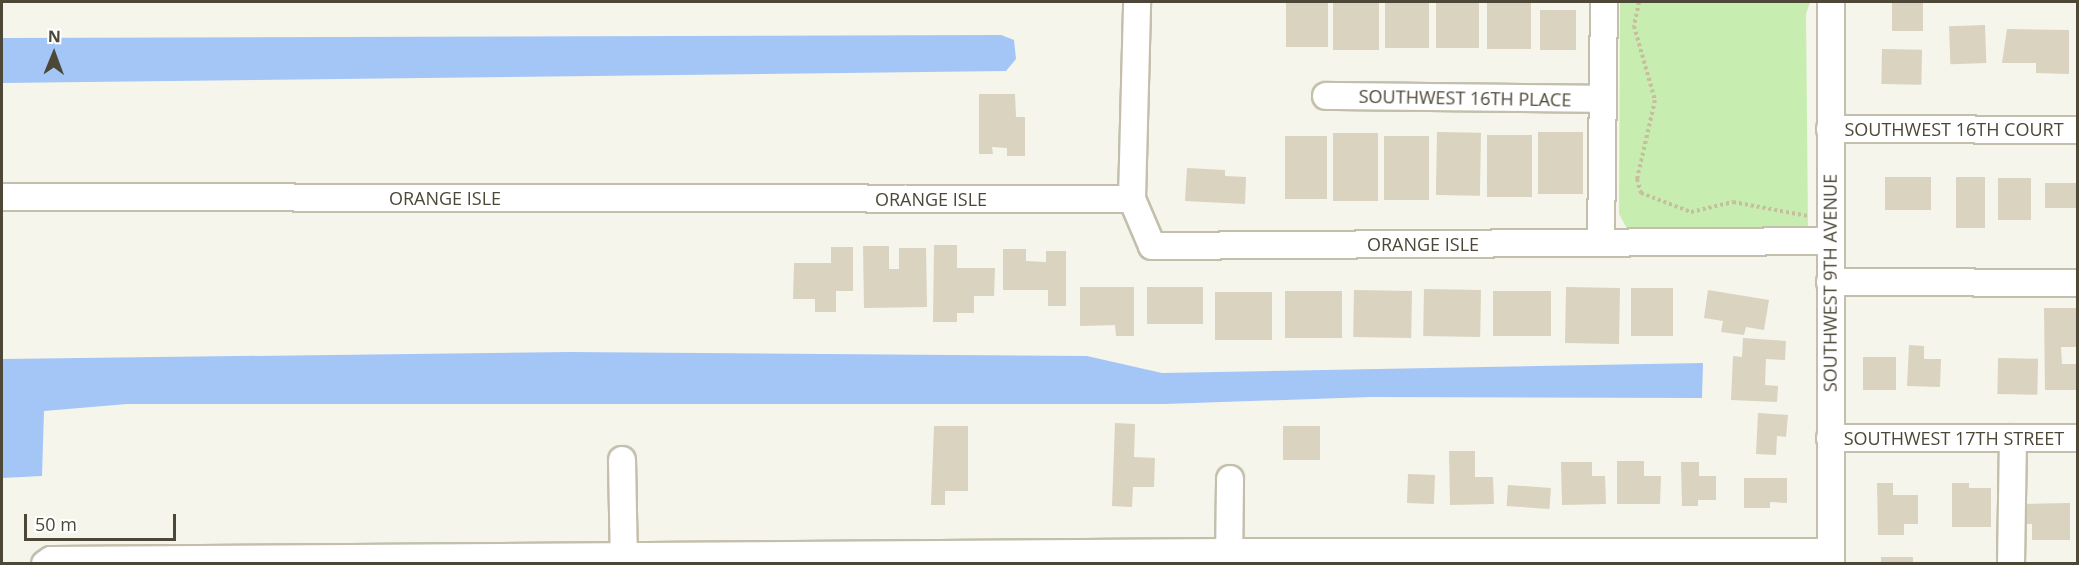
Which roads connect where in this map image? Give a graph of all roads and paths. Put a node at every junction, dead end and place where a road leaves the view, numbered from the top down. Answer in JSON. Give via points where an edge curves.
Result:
{"nodes":[{"id":1,"x":1137,"y":2,"type":"edge"},
{"id":2,"x":1604,"y":2,"type":"edge"},
{"id":3,"x":1639,"y":2,"type":"edge"},
{"id":4,"x":1831,"y":2,"type":"edge"},
{"id":5,"x":1326,"y":96,"type":"dead end"},
{"id":6,"x":1603,"y":99,"type":"junction"},
{"id":7,"x":1830,"y":129,"type":"junction"},
{"id":8,"x":2078,"y":130,"type":"edge"},
{"id":9,"x":2,"y":197,"type":"edge"},
{"id":10,"x":1132,"y":199,"type":"junction"},
{"id":11,"x":1808,"y":216,"type":"dead end"},
{"id":12,"x":1830,"y":241,"type":"junction"},
{"id":13,"x":1601,"y":243,"type":"junction"},
{"id":14,"x":1830,"y":282,"type":"junction"},
{"id":15,"x":2078,"y":283,"type":"edge"},
{"id":16,"x":1830,"y":438,"type":"junction"},
{"id":17,"x":2013,"y":438,"type":"junction"},
{"id":18,"x":2078,"y":438,"type":"edge"},
{"id":19,"x":622,"y":460,"type":"dead end"},
{"id":20,"x":1230,"y":479,"type":"dead end"},
{"id":21,"x":1229,"y":558,"type":"edge"},
{"id":22,"x":1831,"y":558,"type":"edge"},
{"id":23,"x":295,"y":561,"type":"edge"},
{"id":24,"x":624,"y":561,"type":"edge"},
{"id":25,"x":45,"y":564,"type":"edge"},
{"id":26,"x":2011,"y":564,"type":"edge"}],
"edges":[{"from":1,"to":10,"type":"street"},
{"from":2,"to":6,"type":"street"},
{"from":3,"to":11,"type":"path","via":[[1634,26],[1655,100],[1637,179],[1641,193],[1691,212],[1733,202]]},
{"from":4,"to":7,"type":"street","name":"SOUTHWEST 9TH AVENUE"},
{"from":5,"to":6,"type":"street","name":"SOUTHWEST 16TH PLACE"},
{"from":6,"to":13,"type":"street"},
{"from":7,"to":8,"type":"street","name":"SOUTHWEST 16TH COURT"},
{"from":7,"to":12,"type":"street","name":"SOUTHWEST 9TH AVENUE"},
{"from":9,"to":10,"type":"street","name":"ORANGE ISLE"},
{"from":10,"to":13,"type":"street","name":"ORANGE ISLE","via":[[1152,246]]},
{"from":12,"to":13,"type":"street","name":"ORANGE ISLE"},
{"from":12,"to":14,"type":"street","name":"SOUTHWEST 9TH AVENUE"},
{"from":14,"to":15,"type":"street"},
{"from":14,"to":16,"type":"street","name":"SOUTHWEST 9TH AVENUE"},
{"from":16,"to":17,"type":"street","name":"SOUTHWEST 17TH STREET"},
{"from":16,"to":22,"type":"street","name":"SOUTHWEST 9TH AVENUE"},
{"from":17,"to":18,"type":"street","name":"SOUTHWEST 17TH STREET"},
{"from":17,"to":26,"type":"street"},
{"from":19,"to":24,"type":"street"},
{"from":20,"to":21,"type":"street"},
{"from":21,"to":22,"type":"street"},
{"from":21,"to":24,"type":"street"},
{"from":23,"to":24,"type":"street"},
{"from":23,"to":25,"type":"street","via":[[51,560]]}]}
